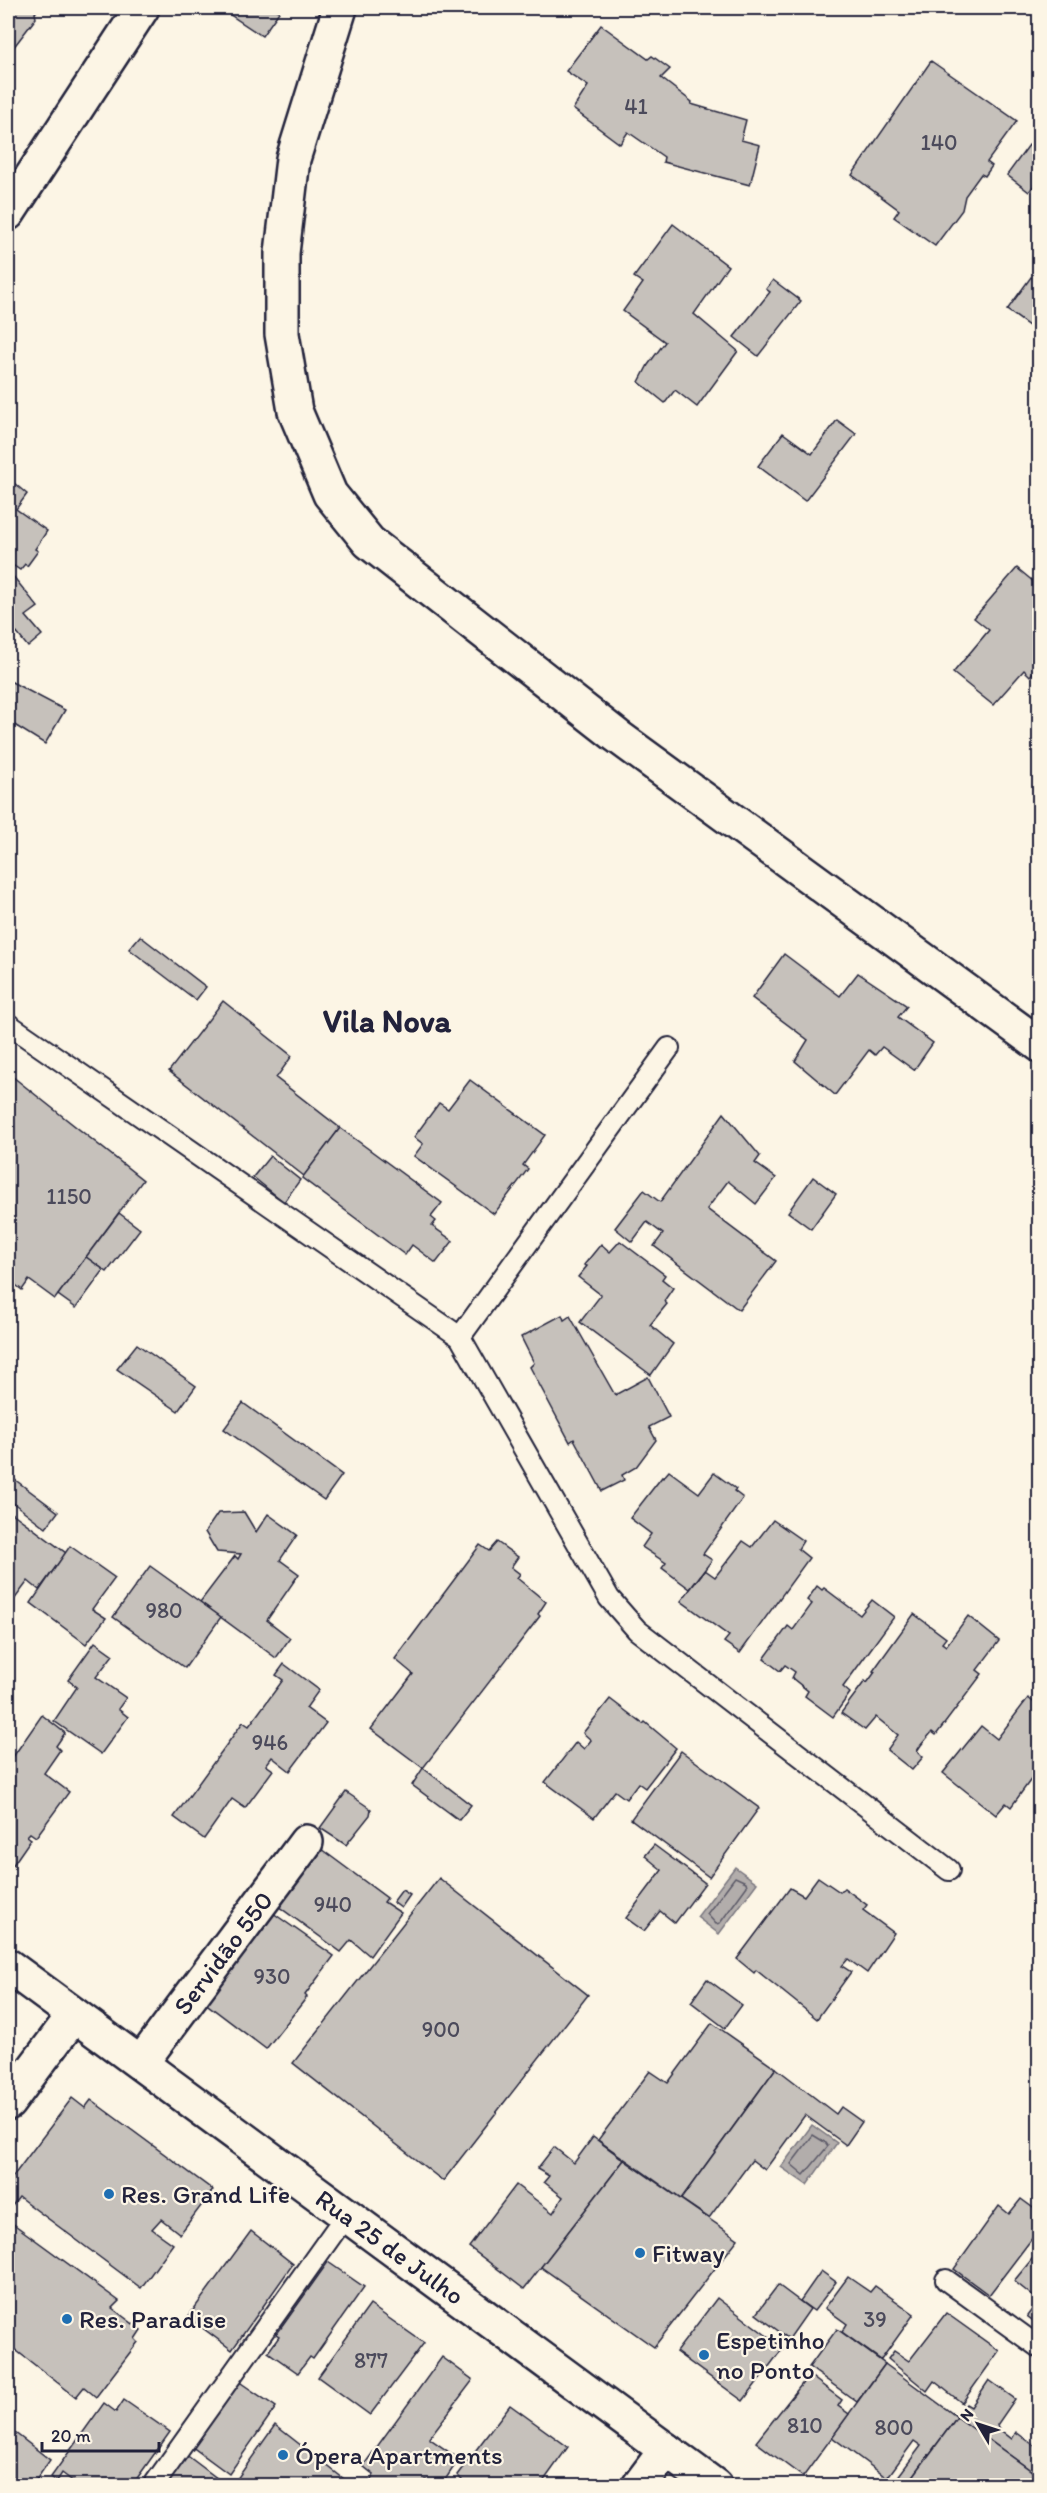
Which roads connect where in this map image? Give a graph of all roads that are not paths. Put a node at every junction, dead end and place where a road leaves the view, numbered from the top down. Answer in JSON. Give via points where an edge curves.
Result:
{"nodes":[{"id":1,"x":340,"y":8,"type":"edge"},
{"id":2,"x":131,"y":12,"type":"edge"},
{"id":3,"x":8,"y":213,"type":"edge"},
{"id":4,"x":8,"y":1024,"type":"edge"},
{"id":5,"x":1040,"y":1045,"type":"edge"},
{"id":6,"x":669,"y":1048,"type":"dead end"},
{"id":7,"x":460,"y":1337,"type":"junction"},
{"id":8,"x":306,"y":1842,"type":"dead end"},
{"id":9,"x":949,"y":1870,"type":"dead end"},
{"id":10,"x":8,"y":1966,"type":"edge"},
{"id":11,"x":74,"y":2015,"type":"junction"},
{"id":12,"x":141,"y":2063,"type":"junction"},
{"id":13,"x":8,"y":2103,"type":"edge"},
{"id":14,"x":346,"y":2215,"type":"junction"},
{"id":15,"x":946,"y":2280,"type":"dead end"},
{"id":16,"x":1040,"y":2348,"type":"edge"},
{"id":17,"x":666,"y":2450,"type":"junction"},
{"id":18,"x":153,"y":2486,"type":"edge"},
{"id":19,"x":639,"y":2486,"type":"edge"},
{"id":20,"x":715,"y":2486,"type":"edge"}],
"edges":[{"from":1,"to":5,"type":"street","via":[[293,159],[282,253],[282,334],[295,411],[330,494],[369,542],[617,736]]},
{"from":2,"to":3,"type":"street"},
{"from":4,"to":7,"type":"lane"},
{"from":6,"to":7,"type":"lane"},
{"from":7,"to":9,"type":"lane","via":[[609,1598],[637,1630]]},
{"from":8,"to":12,"type":"street","name":"Servidão 550"},
{"from":10,"to":11,"type":"street","name":"Rua 25 de Julho"},
{"from":11,"to":12,"type":"street","name":"Rua 25 de Julho"},
{"from":11,"to":13,"type":"street"},
{"from":12,"to":14,"type":"street","name":"Rua 25 de Julho"},
{"from":14,"to":17,"type":"street","name":"Rua 25 de Julho"},
{"from":14,"to":18,"type":"lane"},
{"from":15,"to":16,"type":"lane"},
{"from":17,"to":19,"type":"street"},
{"from":17,"to":20,"type":"street","name":"Rua 25 de Julho"}]}
